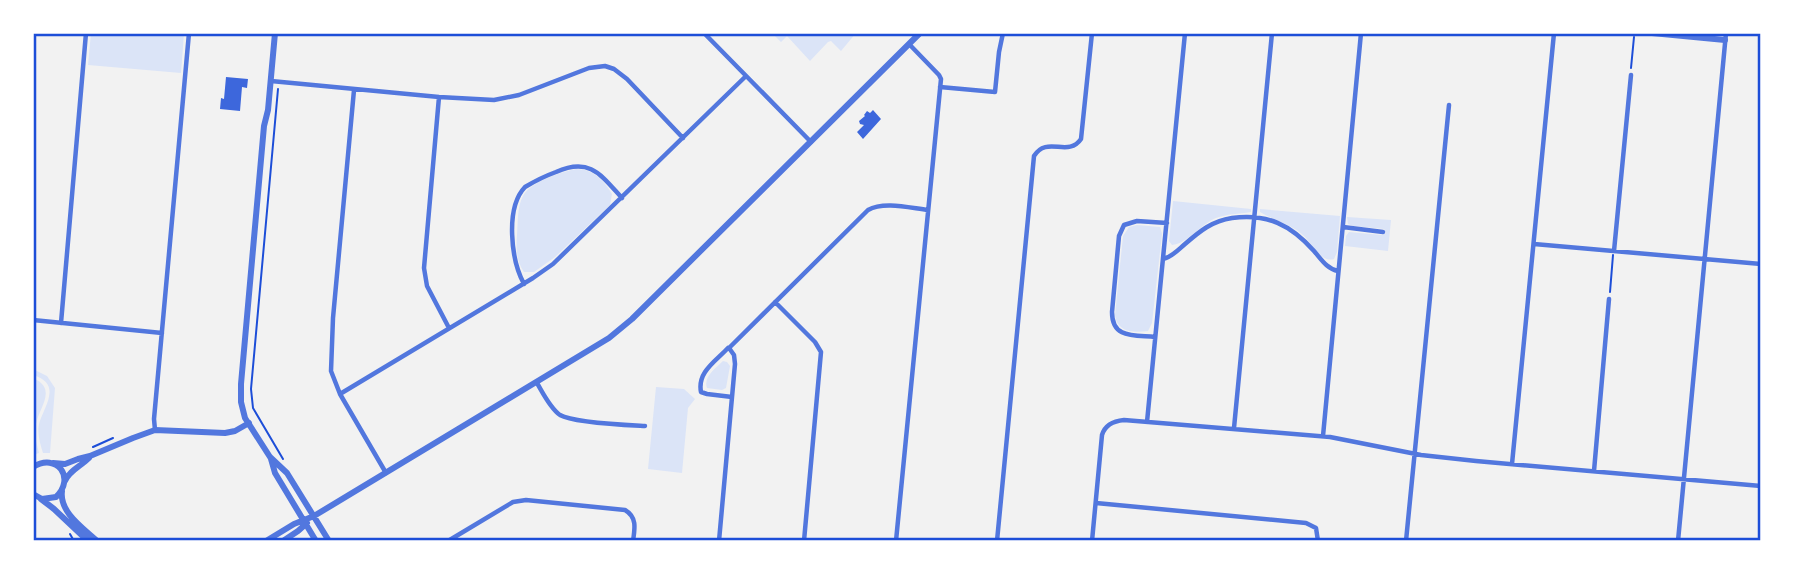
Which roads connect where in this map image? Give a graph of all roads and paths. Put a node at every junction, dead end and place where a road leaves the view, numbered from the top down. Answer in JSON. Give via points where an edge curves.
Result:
{"nodes":[{"id":1,"x":86,"y":33,"type":"edge"},
{"id":2,"x":189,"y":33,"type":"edge"},
{"id":3,"x":275,"y":33,"type":"edge"},
{"id":4,"x":704,"y":33,"type":"edge"},
{"id":5,"x":920,"y":33,"type":"edge"},
{"id":6,"x":1003,"y":33,"type":"edge"},
{"id":7,"x":1092,"y":33,"type":"edge"},
{"id":8,"x":1185,"y":33,"type":"edge"},
{"id":9,"x":1272,"y":33,"type":"edge"},
{"id":10,"x":1361,"y":33,"type":"edge"},
{"id":11,"x":1554,"y":33,"type":"edge"},
{"id":12,"x":1652,"y":33,"type":"edge"},
{"id":13,"x":1634,"y":37,"type":"dead end"},
{"id":14,"x":1725,"y":37,"type":"edge"},
{"id":15,"x":909,"y":44,"type":"junction"},
{"id":16,"x":1631,"y":74,"type":"joint"},
{"id":17,"x":746,"y":76,"type":"junction"},
{"id":18,"x":271,"y":81,"type":"junction"},
{"id":19,"x":940,"y":87,"type":"junction"},
{"id":20,"x":354,"y":90,"type":"junction"},
{"id":21,"x":278,"y":91,"type":"dead end"},
{"id":22,"x":439,"y":97,"type":"junction"},
{"id":23,"x":1449,"y":105,"type":"dead end"},
{"id":24,"x":684,"y":138,"type":"junction"},
{"id":25,"x":811,"y":142,"type":"junction"},
{"id":26,"x":622,"y":198,"type":"junction"},
{"id":27,"x":928,"y":210,"type":"junction"},
{"id":28,"x":1254,"y":216,"type":"junction"},
{"id":29,"x":1167,"y":223,"type":"junction"},
{"id":30,"x":1343,"y":227,"type":"junction"},
{"id":31,"x":1383,"y":232,"type":"dead end"},
{"id":32,"x":1534,"y":244,"type":"junction"},
{"id":33,"x":1614,"y":253,"type":"junction"},
{"id":34,"x":1163,"y":259,"type":"junction"},
{"id":35,"x":1705,"y":259,"type":"junction"},
{"id":36,"x":1761,"y":264,"type":"edge"},
{"id":37,"x":1338,"y":271,"type":"junction"},
{"id":38,"x":523,"y":284,"type":"junction"},
{"id":39,"x":1609,"y":298,"type":"joint"},
{"id":40,"x":775,"y":302,"type":"junction"},
{"id":41,"x":33,"y":320,"type":"edge"},
{"id":42,"x":61,"y":323,"type":"junction"},
{"id":43,"x":449,"y":328,"type":"junction"},
{"id":44,"x":162,"y":332,"type":"junction"},
{"id":45,"x":1155,"y":337,"type":"junction"},
{"id":46,"x":729,"y":348,"type":"junction"},
{"id":47,"x":537,"y":383,"type":"junction"},
{"id":48,"x":340,"y":394,"type":"junction"},
{"id":49,"x":732,"y":397,"type":"junction"},
{"id":50,"x":1147,"y":422,"type":"junction"},
{"id":51,"x":249,"y":423,"type":"junction"},
{"id":52,"x":645,"y":426,"type":"dead end"},
{"id":53,"x":1234,"y":428,"type":"junction"},
{"id":54,"x":155,"y":430,"type":"junction"},
{"id":55,"x":1323,"y":436,"type":"junction"},
{"id":56,"x":1414,"y":453,"type":"junction"},
{"id":57,"x":90,"y":456,"type":"junction"},
{"id":58,"x":270,"y":457,"type":"junction"},
{"id":59,"x":283,"y":458,"type":"dead end"},
{"id":60,"x":52,"y":463,"type":"junction"},
{"id":61,"x":1512,"y":464,"type":"junction"},
{"id":62,"x":33,"y":467,"type":"edge"},
{"id":63,"x":1594,"y":471,"type":"junction"},
{"id":64,"x":386,"y":473,"type":"junction"},
{"id":65,"x":1684,"y":480,"type":"junction"},
{"id":66,"x":63,"y":486,"type":"junction"},
{"id":67,"x":1761,"y":486,"type":"edge"},
{"id":68,"x":36,"y":496,"type":"edge"},
{"id":69,"x":1096,"y":503,"type":"junction"},
{"id":70,"x":314,"y":516,"type":"junction"},
{"id":71,"x":304,"y":522,"type":"junction"},
{"id":72,"x":88,"y":541,"type":"edge"},
{"id":73,"x":97,"y":541,"type":"edge"},
{"id":74,"x":266,"y":541,"type":"edge"},
{"id":75,"x":283,"y":541,"type":"edge"},
{"id":76,"x":316,"y":541,"type":"edge"},
{"id":77,"x":329,"y":541,"type":"edge"},
{"id":78,"x":448,"y":541,"type":"edge"},
{"id":79,"x":633,"y":541,"type":"edge"},
{"id":80,"x":719,"y":541,"type":"edge"},
{"id":81,"x":804,"y":541,"type":"edge"},
{"id":82,"x":896,"y":541,"type":"edge"},
{"id":83,"x":997,"y":541,"type":"edge"},
{"id":84,"x":1092,"y":541,"type":"edge"},
{"id":85,"x":1318,"y":541,"type":"edge"},
{"id":86,"x":1406,"y":541,"type":"edge"},
{"id":87,"x":1678,"y":541,"type":"edge"}],
"edges":[{"from":1,"to":42,"type":"street"},
{"from":2,"to":44,"type":"street"},
{"from":3,"to":18,"type":"street"},
{"from":4,"to":17,"type":"street"},
{"from":5,"to":15,"type":"street"},
{"from":6,"to":19,"type":"street","via":[[996,92]]},
{"from":7,"to":83,"type":"street","via":[[1080,141],[1070,147],[1041,148],[1034,156]]},
{"from":8,"to":29,"type":"street"},
{"from":9,"to":28,"type":"street"},
{"from":10,"to":30,"type":"street"},
{"from":11,"to":32,"type":"street"},
{"from":12,"to":14,"type":"street"},
{"from":13,"to":16,"type":"path"},
{"from":14,"to":35,"type":"street"},
{"from":15,"to":19,"type":"street","via":[[939,75]]},
{"from":15,"to":25,"type":"street"},
{"from":16,"to":33,"type":"street"},
{"from":17,"to":24,"type":"street"},
{"from":17,"to":25,"type":"street"},
{"from":18,"to":20,"type":"street"},
{"from":18,"to":51,"type":"street","via":[[241,384],[241,402]]},
{"from":19,"to":27,"type":"street"},
{"from":20,"to":22,"type":"street"},
{"from":20,"to":48,"type":"street","via":[[330,353],[332,377]]},
{"from":21,"to":59,"type":"path","via":[[251,399],[254,413]]},
{"from":22,"to":24,"type":"street","via":[[502,99],[605,66],[627,79]]},
{"from":22,"to":43,"type":"street","via":[[424,268],[427,286]]},
{"from":23,"to":56,"type":"street"},
{"from":24,"to":26,"type":"street"},
{"from":25,"to":47,"type":"street","via":[[619,330]]},
{"from":26,"to":38,"type":"street","via":[[559,260]]},
{"from":26,"to":38,"type":"street","via":[[600,174],[580,165],[525,187],[516,203],[513,242]]},
{"from":27,"to":40,"type":"street","via":[[873,208]]},
{"from":27,"to":82,"type":"street"},
{"from":28,"to":34,"type":"street","via":[[1217,221]]},
{"from":28,"to":37,"type":"street","via":[[1296,233],[1329,268]]},
{"from":28,"to":53,"type":"street"},
{"from":29,"to":34,"type":"street"},
{"from":29,"to":45,"type":"street","via":[[1126,223],[1118,246],[1113,324],[1126,334]]},
{"from":30,"to":31,"type":"street"},
{"from":30,"to":37,"type":"street"},
{"from":32,"to":33,"type":"street"},
{"from":32,"to":61,"type":"street"},
{"from":33,"to":35,"type":"street"},
{"from":33,"to":39,"type":"path"},
{"from":34,"to":45,"type":"street"},
{"from":35,"to":36,"type":"street"},
{"from":35,"to":65,"type":"street"},
{"from":37,"to":55,"type":"street"},
{"from":38,"to":43,"type":"street"},
{"from":39,"to":63,"type":"street"},
{"from":40,"to":46,"type":"street"},
{"from":40,"to":81,"type":"street","via":[[821,352]]},
{"from":41,"to":42,"type":"street"},
{"from":42,"to":44,"type":"street"},
{"from":43,"to":48,"type":"street"},
{"from":44,"to":54,"type":"street"},
{"from":45,"to":50,"type":"street"},
{"from":46,"to":49,"type":"street","via":[[735,359]]},
{"from":46,"to":49,"type":"street","via":[[702,376],[700,389]]},
{"from":47,"to":52,"type":"street","via":[[565,417]]},
{"from":47,"to":64,"type":"street"},
{"from":48,"to":64,"type":"street"},
{"from":49,"to":80,"type":"street"},
{"from":50,"to":53,"type":"street"},
{"from":50,"to":69,"type":"street","via":[[1124,420],[1105,428]]},
{"from":51,"to":54,"type":"street","via":[[225,433]]},
{"from":51,"to":58,"type":"street"},
{"from":53,"to":55,"type":"street"},
{"from":54,"to":57,"type":"street"},
{"from":55,"to":56,"type":"street"},
{"from":56,"to":61,"type":"street"},
{"from":56,"to":86,"type":"street"},
{"from":57,"to":60,"type":"street"},
{"from":57,"to":66,"type":"street","via":[[68,475]]},
{"from":58,"to":70,"type":"street","via":[[287,473]]},
{"from":58,"to":71,"type":"street"},
{"from":60,"to":62,"type":"street"},
{"from":60,"to":66,"type":"street","via":[[62,471]]},
{"from":61,"to":63,"type":"street"},
{"from":63,"to":65,"type":"street"},
{"from":64,"to":70,"type":"street"},
{"from":65,"to":67,"type":"street"},
{"from":65,"to":87,"type":"street"},
{"from":66,"to":68,"type":"street","via":[[53,498]]},
{"from":66,"to":73,"type":"street","via":[[61,501],[66,510]]},
{"from":68,"to":72,"type":"street"},
{"from":69,"to":84,"type":"street"},
{"from":69,"to":85,"type":"street","via":[[1307,523],[1316,528]]},
{"from":70,"to":71,"type":"street"},
{"from":70,"to":77,"type":"street"},
{"from":71,"to":74,"type":"street"},
{"from":71,"to":75,"type":"street"},
{"from":71,"to":76,"type":"street"},
{"from":78,"to":79,"type":"street","via":[[521,500],[625,510],[634,520]]}]}
